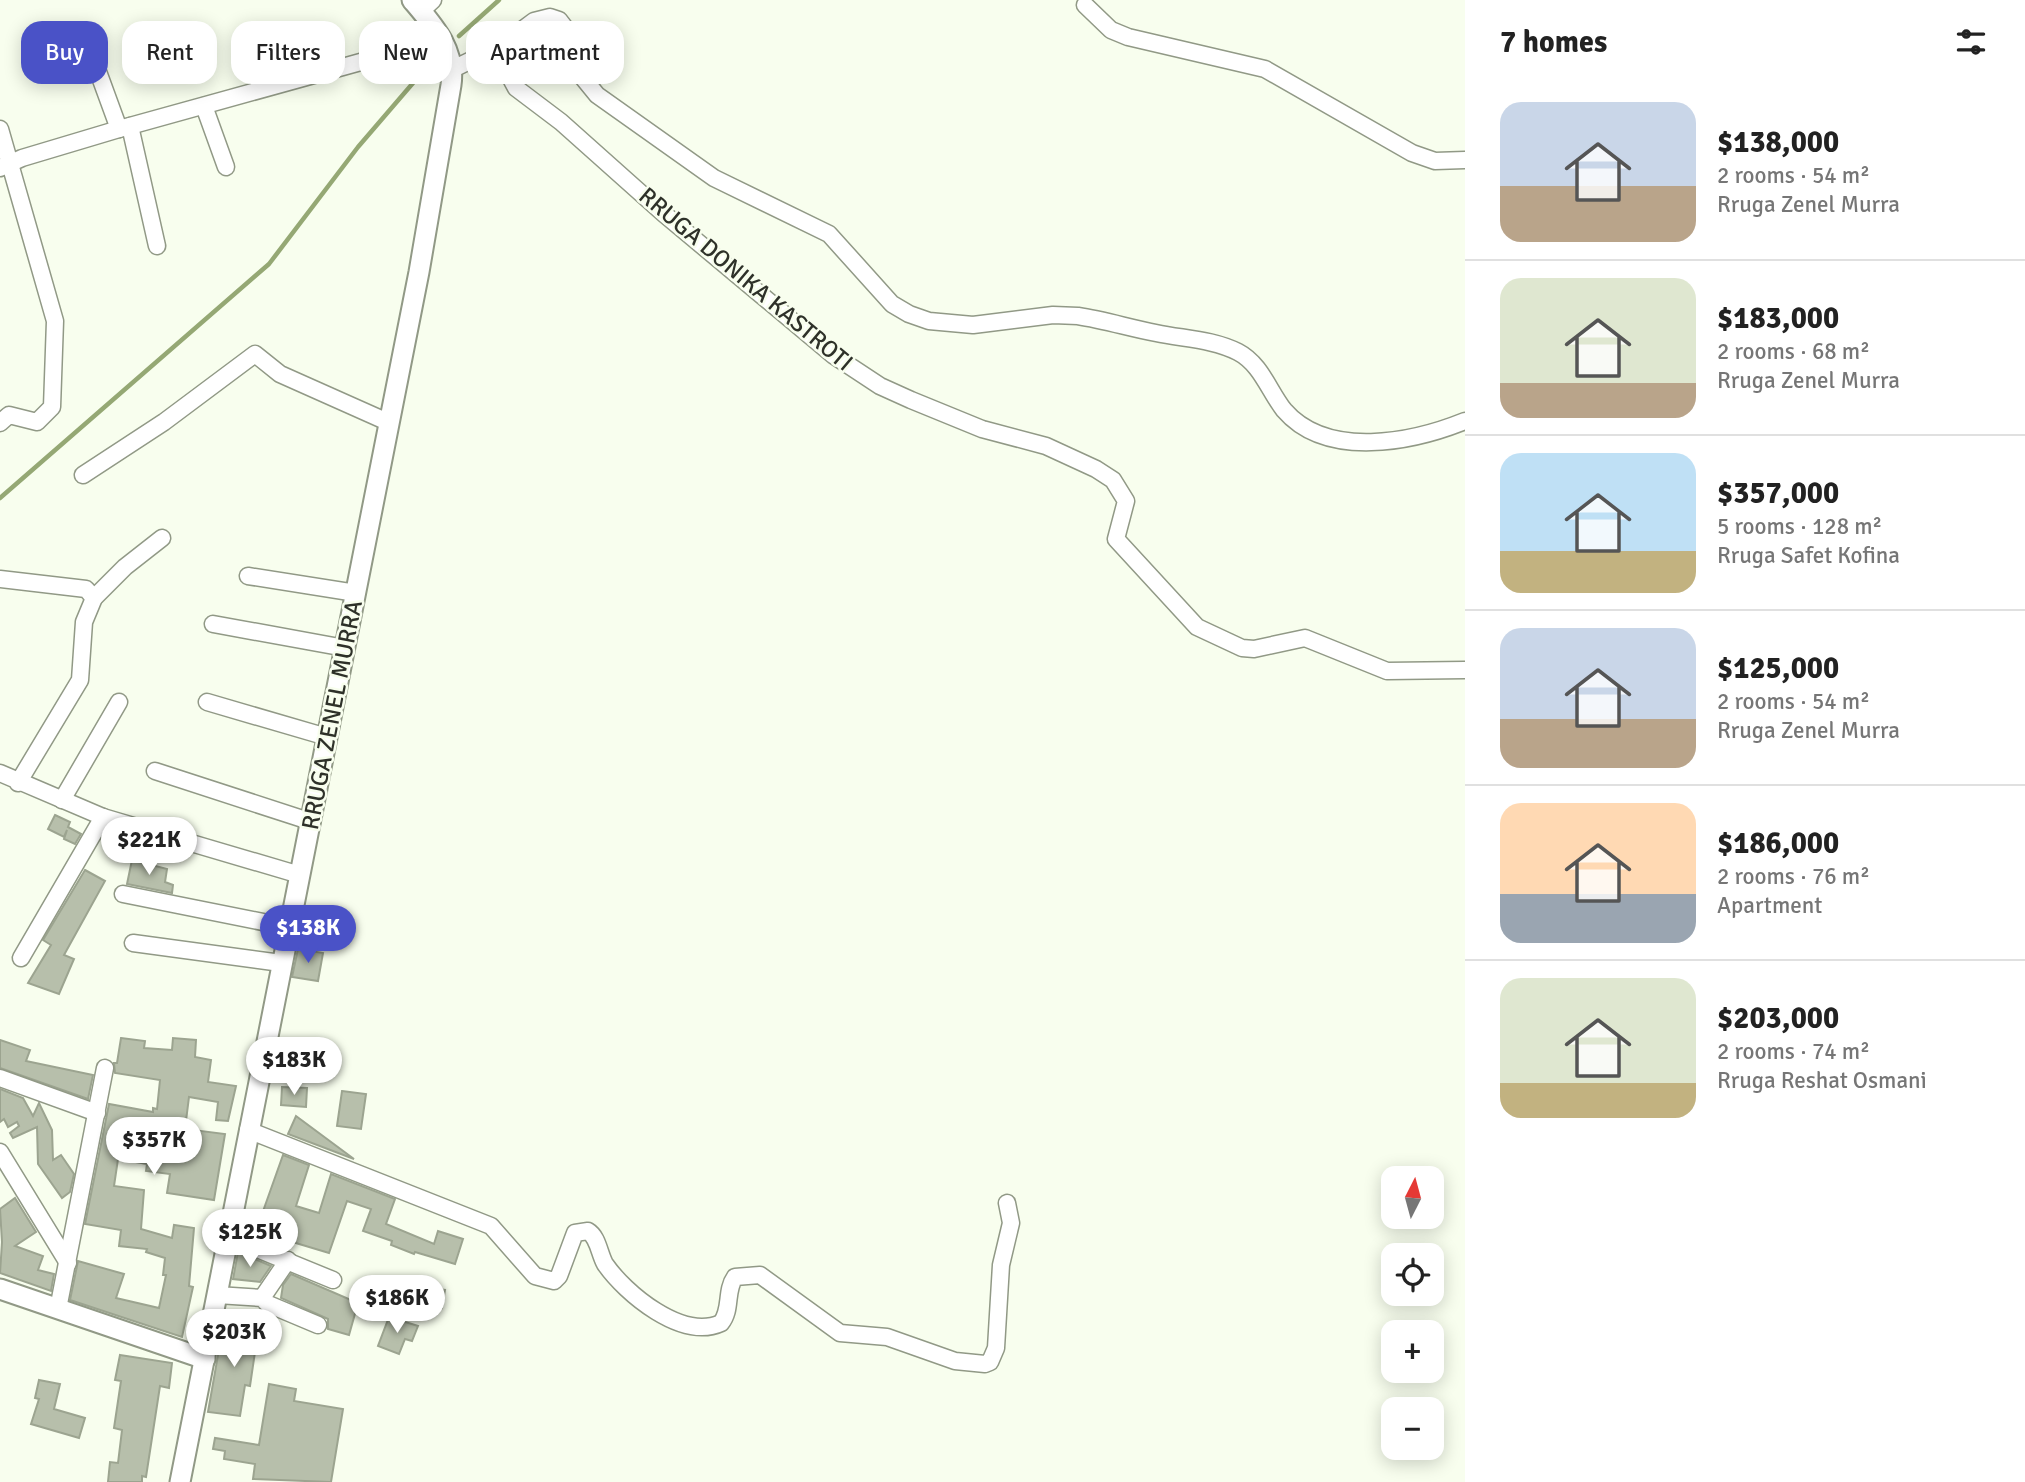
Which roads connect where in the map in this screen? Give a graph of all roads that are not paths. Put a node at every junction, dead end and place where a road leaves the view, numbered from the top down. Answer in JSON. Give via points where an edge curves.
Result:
{"nodes":[{"id":1,"x":422,"y":4,"type":"edge"},
{"id":2,"x":1085,"y":5,"type":"dead end"},
{"id":3,"x":430,"y":21,"type":"edge"},
{"id":4,"x":534,"y":21,"type":"edge"},
{"id":5,"x":560,"y":21,"type":"edge"},
{"id":6,"x":359,"y":62,"type":"edge"},
{"id":7,"x":466,"y":63,"type":"edge"},
{"id":8,"x":452,"y":64,"type":"edge"},
{"id":9,"x":453,"y":69,"type":"junction"},
{"id":10,"x":105,"y":84,"type":"edge"},
{"id":11,"x":514,"y":84,"type":"edge"},
{"id":12,"x":587,"y":84,"type":"edge"},
{"id":13,"x":204,"y":106,"type":"junction"},
{"id":14,"x":124,"y":127,"type":"junction"},
{"id":15,"x":0,"y":129,"type":"edge"},
{"id":16,"x":1465,"y":160,"type":"edge"},
{"id":17,"x":4,"y":167,"type":"edge"},
{"id":18,"x":226,"y":167,"type":"dead end"},
{"id":19,"x":157,"y":246,"type":"dead end"},
{"id":20,"x":1465,"y":421,"type":"edge"},
{"id":21,"x":0,"y":422,"type":"edge"},
{"id":22,"x":390,"y":423,"type":"junction"},
{"id":23,"x":83,"y":475,"type":"dead end"},
{"id":24,"x":162,"y":538,"type":"dead end"},
{"id":25,"x":248,"y":576,"type":"dead end"},
{"id":26,"x":0,"y":579,"type":"edge"},
{"id":27,"x":356,"y":593,"type":"junction"},
{"id":28,"x":94,"y":597,"type":"junction"},
{"id":29,"x":213,"y":624,"type":"dead end"},
{"id":30,"x":345,"y":648,"type":"junction"},
{"id":31,"x":1465,"y":670,"type":"edge"},
{"id":32,"x":118,"y":702,"type":"dead end"},
{"id":33,"x":207,"y":702,"type":"dead end"},
{"id":34,"x":327,"y":737,"type":"junction"},
{"id":35,"x":155,"y":771,"type":"dead end"},
{"id":36,"x":0,"y":773,"type":"edge"},
{"id":37,"x":18,"y":783,"type":"junction"},
{"id":38,"x":62,"y":800,"type":"junction"},
{"id":39,"x":103,"y":817,"type":"junction"},
{"id":40,"x":312,"y":822,"type":"junction"},
{"id":41,"x":300,"y":875,"type":"junction"},
{"id":42,"x":123,"y":894,"type":"dead end"},
{"id":43,"x":288,"y":927,"type":"junction"},
{"id":44,"x":133,"y":943,"type":"dead end"},
{"id":45,"x":21,"y":957,"type":"dead end"},
{"id":46,"x":281,"y":963,"type":"junction"},
{"id":47,"x":105,"y":1068,"type":"dead end"},
{"id":48,"x":0,"y":1078,"type":"edge"},
{"id":49,"x":97,"y":1113,"type":"junction"},
{"id":50,"x":248,"y":1130,"type":"junction"},
{"id":51,"x":0,"y":1152,"type":"edge"},
{"id":52,"x":1007,"y":1203,"type":"dead end"},
{"id":53,"x":228,"y":1237,"type":"junction"},
{"id":54,"x":288,"y":1260,"type":"junction"},
{"id":55,"x":68,"y":1263,"type":"junction"},
{"id":56,"x":333,"y":1280,"type":"dead end"},
{"id":57,"x":0,"y":1289,"type":"edge"},
{"id":58,"x":217,"y":1295,"type":"junction"},
{"id":59,"x":262,"y":1298,"type":"junction"},
{"id":60,"x":58,"y":1309,"type":"junction"},
{"id":61,"x":318,"y":1325,"type":"dead end"},
{"id":62,"x":205,"y":1359,"type":"junction"},
{"id":63,"x":180,"y":1482,"type":"edge"}],
"edges":[{"from":1,"to":3,"type":"main road"},
{"from":2,"to":16,"type":"street","via":[[1111,30],[1265,69],[1412,153],[1435,161]]},
{"from":4,"to":5,"type":"street","via":[[550,17]]},
{"from":6,"to":13,"type":"street"},
{"from":7,"to":9,"type":"street"},
{"from":8,"to":9,"type":"main road"},
{"from":9,"to":22,"type":"main road","name":"RRUGA ZENEL MURRA"},
{"from":10,"to":14,"type":"street"},
{"from":11,"to":31,"type":"street","name":"RRUGA DONIKA KASTROTI","via":[[833,355],[911,400],[982,429],[1046,446],[1113,480],[1126,501],[1115,539],[1209,635],[1254,649],[1305,638],[1399,673]]},
{"from":12,"to":20,"type":"street","via":[[714,178],[829,234],[892,304],[909,314],[929,321],[973,325],[1078,316],[1224,345],[1253,364],[1296,421],[1339,438],[1396,440]]},
{"from":13,"to":14,"type":"street"},
{"from":13,"to":18,"type":"street"},
{"from":14,"to":17,"type":"street"},
{"from":14,"to":19,"type":"street"},
{"from":15,"to":17,"type":"street"},
{"from":17,"to":21,"type":"street","via":[[55,321],[53,398],[48,414],[37,422],[9,415]]},
{"from":22,"to":23,"type":"street","via":[[280,374],[255,354]]},
{"from":22,"to":27,"type":"main road","name":"RRUGA ZENEL MURRA"},
{"from":24,"to":28,"type":"street"},
{"from":25,"to":27,"type":"street"},
{"from":26,"to":28,"type":"street","via":[[86,589]]},
{"from":27,"to":30,"type":"main road","name":"RRUGA ZENEL MURRA"},
{"from":28,"to":37,"type":"street","via":[[84,622],[80,680]]},
{"from":29,"to":30,"type":"street"},
{"from":30,"to":34,"type":"main road","name":"RRUGA ZENEL MURRA"},
{"from":32,"to":38,"type":"street"},
{"from":33,"to":34,"type":"street"},
{"from":34,"to":40,"type":"main road","name":"RRUGA ZENEL MURRA"},
{"from":35,"to":40,"type":"street"},
{"from":36,"to":37,"type":"street"},
{"from":37,"to":38,"type":"street"},
{"from":38,"to":39,"type":"street"},
{"from":39,"to":41,"type":"street"},
{"from":39,"to":45,"type":"street"},
{"from":40,"to":41,"type":"main road","name":"RRUGA ZENEL MURRA"},
{"from":41,"to":43,"type":"main road","name":"RRUGA ZENEL MURRA"},
{"from":42,"to":43,"type":"street"},
{"from":43,"to":46,"type":"main road","name":"RRUGA ZENEL MURRA"},
{"from":44,"to":46,"type":"street"},
{"from":46,"to":50,"type":"main road","name":"RRUGA ZENEL MURRA"},
{"from":47,"to":49,"type":"street"},
{"from":48,"to":49,"type":"street"},
{"from":49,"to":55,"type":"street"},
{"from":50,"to":52,"type":"street","via":[[491,1226],[535,1276],[545,1280],[559,1276],[575,1233],[588,1230],[615,1276],[653,1311],[670,1319],[708,1327],[721,1323],[735,1277],[760,1275],[840,1334],[887,1337],[975,1364],[990,1362],[996,1348],[1011,1217]]},
{"from":50,"to":53,"type":"main road","name":"RRUGA ZENEL MURRA"},
{"from":51,"to":55,"type":"street"},
{"from":53,"to":54,"type":"street"},
{"from":53,"to":58,"type":"main road","name":"RRUGA ZENEL MURRA"},
{"from":54,"to":56,"type":"street"},
{"from":54,"to":59,"type":"street"},
{"from":55,"to":60,"type":"street"},
{"from":57,"to":60,"type":"main road"},
{"from":58,"to":59,"type":"street"},
{"from":58,"to":62,"type":"main road","name":"RRUGA ZENEL MURRA"},
{"from":59,"to":61,"type":"street"},
{"from":60,"to":62,"type":"main road"},
{"from":62,"to":63,"type":"main road","name":"RRUGA ZENEL MURRA"}]}
